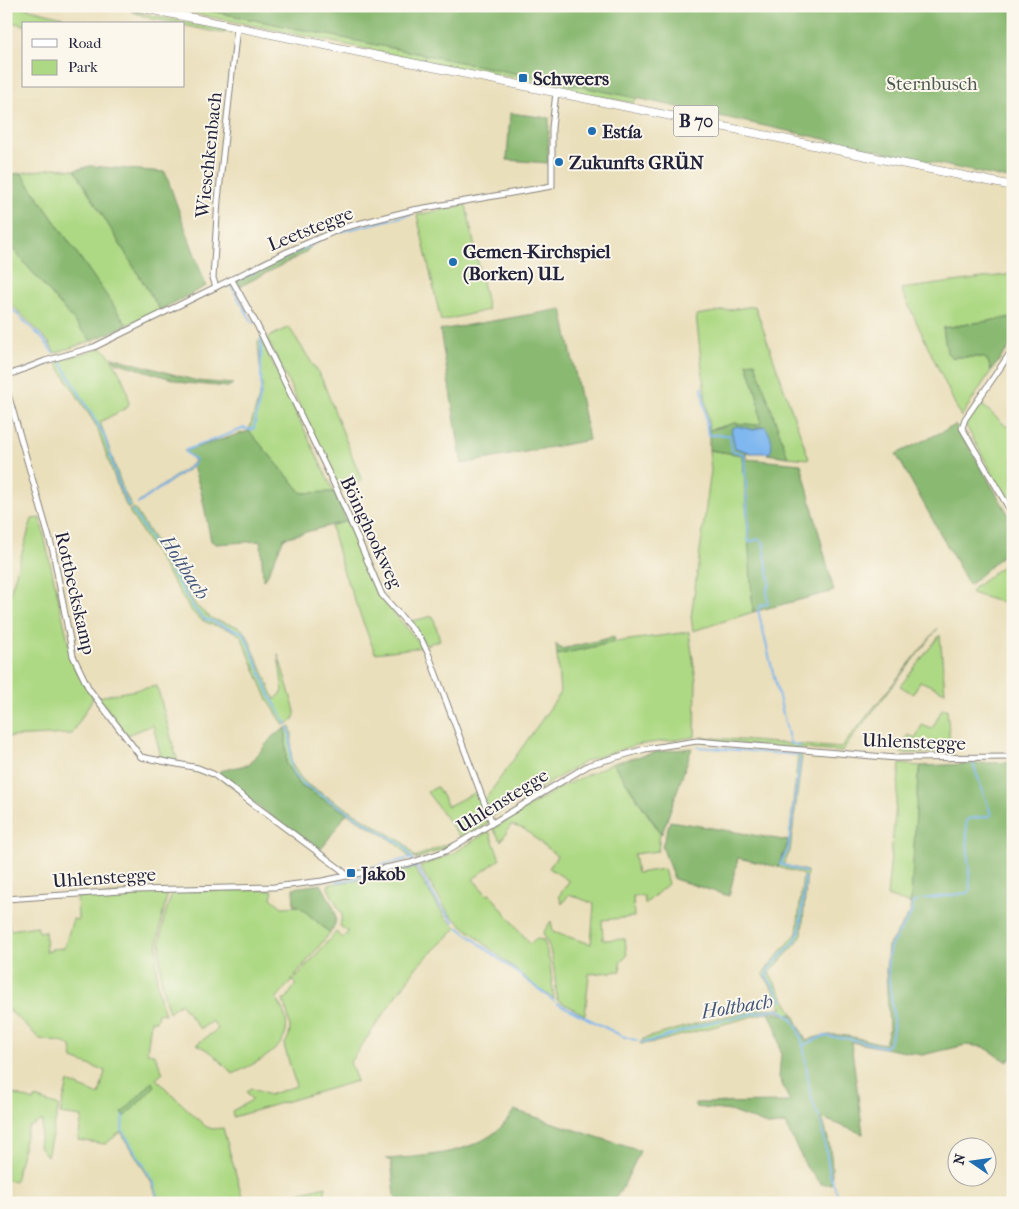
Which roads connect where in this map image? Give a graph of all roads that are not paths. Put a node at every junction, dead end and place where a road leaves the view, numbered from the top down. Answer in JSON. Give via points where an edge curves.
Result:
{"nodes":[{"id":1,"x":134,"y":6,"type":"edge"},
{"id":2,"x":237,"y":27,"type":"junction"},
{"id":3,"x":556,"y":92,"type":"junction"},
{"id":4,"x":1013,"y":186,"type":"edge"},
{"id":5,"x":232,"y":280,"type":"junction"},
{"id":6,"x":216,"y":287,"type":"junction"},
{"id":7,"x":1013,"y":348,"type":"edge"},
{"id":8,"x":6,"y":376,"type":"edge"},
{"id":9,"x":6,"y":387,"type":"edge"},
{"id":10,"x":1013,"y":515,"type":"edge"},
{"id":11,"x":1013,"y":757,"type":"edge"},
{"id":12,"x":492,"y":823,"type":"junction"},
{"id":13,"x":348,"y":876,"type":"junction"},
{"id":14,"x":6,"y":899,"type":"edge"}],
"edges":[{"from":1,"to":2,"type":"main road","number":"B 70"},
{"from":2,"to":3,"type":"main road","number":"B 70"},
{"from":2,"to":6,"type":"street","name":"Wieschkenbach","via":[[218,200],[213,278]]},
{"from":3,"to":4,"type":"main road","number":"B 70"},
{"from":3,"to":5,"type":"street","name":"Leetstegge","via":[[552,186],[413,210],[342,228]]},
{"from":5,"to":6,"type":"street","name":"Leetstegge"},
{"from":5,"to":12,"type":"street","name":"Böinghookweg","via":[[337,490],[382,595],[421,639],[428,653]]},
{"from":6,"to":8,"type":"street","name":"Leetstegge","via":[[94,347]]},
{"from":7,"to":10,"type":"street","via":[[962,428]]},
{"from":9,"to":13,"type":"street","name":"Rottbeckskamp","via":[[53,551],[73,656],[89,689],[141,757],[213,774]]},
{"from":11,"to":12,"type":"street","name":"Uhlenstegge","via":[[896,758],[697,741],[637,750],[589,765]]},
{"from":12,"to":13,"type":"street","name":"Uhlenstegge","via":[[446,851],[410,863]]},
{"from":13,"to":14,"type":"street","name":"Uhlenstegge","via":[[274,887],[136,890]]}]}
